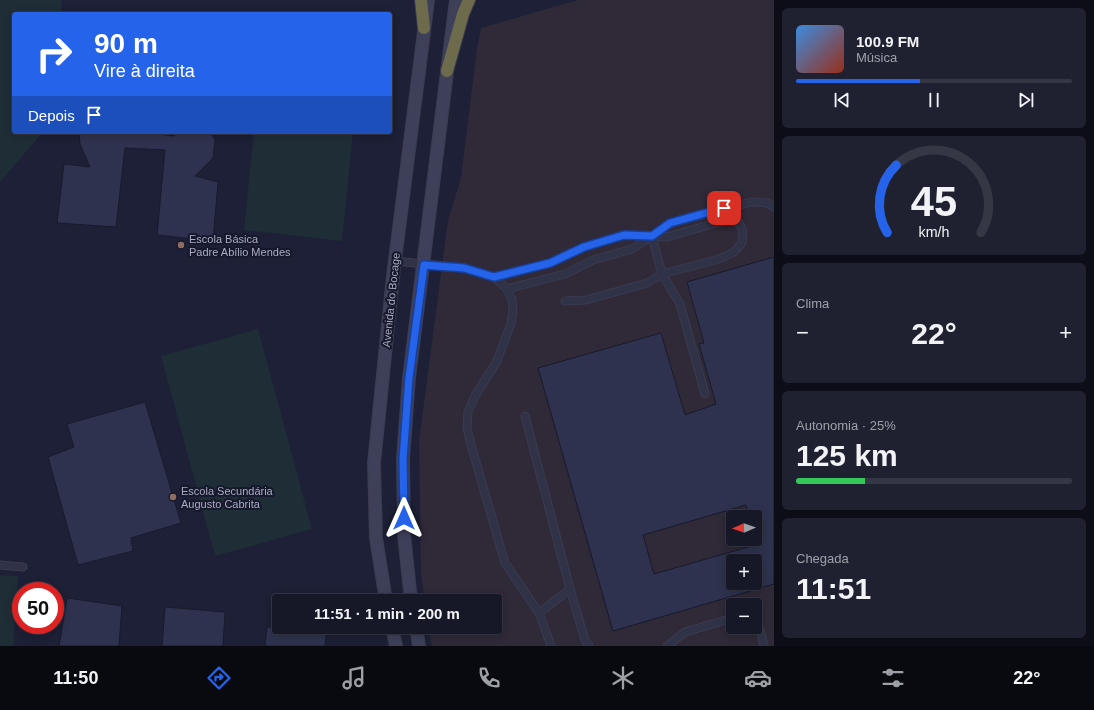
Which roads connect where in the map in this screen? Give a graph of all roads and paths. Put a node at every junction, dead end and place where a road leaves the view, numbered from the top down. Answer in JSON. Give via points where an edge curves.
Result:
{"nodes":[{"id":1,"x":421,"y":0,"type":"edge"},
{"id":2,"x":428,"y":0,"type":"edge"},
{"id":3,"x":456,"y":0,"type":"edge"},
{"id":4,"x":469,"y":0,"type":"edge"},
{"id":5,"x":424,"y":28,"type":"junction"},
{"id":6,"x":447,"y":70,"type":"junction"},
{"id":7,"x":774,"y":207,"type":"edge"},
{"id":8,"x":652,"y":236,"type":"junction"},
{"id":9,"x":395,"y":261,"type":"junction"},
{"id":10,"x":424,"y":265,"type":"junction"},
{"id":11,"x":662,"y":274,"type":"junction"},
{"id":12,"x":494,"y":277,"type":"junction"},
{"id":13,"x":507,"y":289,"type":"junction"},
{"id":14,"x":565,"y":301,"type":"dead end"},
{"id":15,"x":705,"y":394,"type":"dead end"},
{"id":16,"x":525,"y":416,"type":"dead end"},
{"id":17,"x":0,"y":565,"type":"edge"},
{"id":18,"x":23,"y":567,"type":"dead end"},
{"id":19,"x":570,"y":589,"type":"junction"},
{"id":20,"x":385,"y":594,"type":"edge"},
{"id":21,"x":410,"y":594,"type":"edge"},
{"id":22,"x":539,"y":614,"type":"junction"},
{"id":23,"x":726,"y":620,"type":"edge"},
{"id":24,"x":393,"y":634,"type":"edge"},
{"id":25,"x":417,"y":634,"type":"edge"},
{"id":26,"x":761,"y":634,"type":"edge"},
{"id":27,"x":674,"y":644,"type":"edge"},
{"id":28,"x":396,"y":646,"type":"edge"},
{"id":29,"x":419,"y":646,"type":"edge"},
{"id":30,"x":551,"y":646,"type":"edge"},
{"id":31,"x":589,"y":646,"type":"edge"},
{"id":32,"x":666,"y":646,"type":"edge"},
{"id":33,"x":764,"y":646,"type":"edge"}],
"edges":[{"from":1,"to":5,"type":"highway"},
{"from":2,"to":5,"type":"main road","name":"Avenida do Bocage"},
{"from":3,"to":6,"type":"main road"},
{"from":4,"to":6,"type":"highway"},
{"from":5,"to":9,"type":"main road","name":"Avenida do Bocage"},
{"from":6,"to":10,"type":"main road"},
{"from":7,"to":8,"type":"lane","via":[[751,202],[737,204],[670,223]]},
{"from":8,"to":11,"type":"lane"},
{"from":8,"to":11,"type":"lane","via":[[667,236],[730,219],[739,223],[743,231],[742,242],[734,252],[719,259]]},
{"from":8,"to":12,"type":"lane","via":[[624,235],[584,247],[550,263]]},
{"from":8,"to":13,"type":"lane","via":[[632,249],[593,260],[565,274]]},
{"from":9,"to":10,"type":"lane"},
{"from":9,"to":20,"type":"main road","name":"Avenida do Bocage","via":[[374,463],[376,538]]},
{"from":10,"to":12,"type":"lane","via":[[464,268]]},
{"from":10,"to":21,"type":"main road","via":[[409,378],[403,459],[404,534]]},
{"from":11,"to":14,"type":"lane","via":[[647,283],[586,300]]},
{"from":11,"to":15,"type":"lane","via":[[680,304]]},
{"from":12,"to":13,"type":"lane"},
{"from":13,"to":22,"type":"lane","via":[[512,299],[511,323],[497,361],[474,396],[468,412],[467,428],[505,563]]},
{"from":16,"to":19,"type":"lane"},
{"from":17,"to":18,"type":"lane"},
{"from":19,"to":22,"type":"lane"},
{"from":19,"to":31,"type":"lane"},
{"from":22,"to":30,"type":"lane"},
{"from":23,"to":27,"type":"lane","via":[[685,632]]},
{"from":24,"to":28,"type":"main road"},
{"from":25,"to":29,"type":"main road"},
{"from":26,"to":33,"type":"lane"},
{"from":27,"to":32,"type":"lane"}]}
